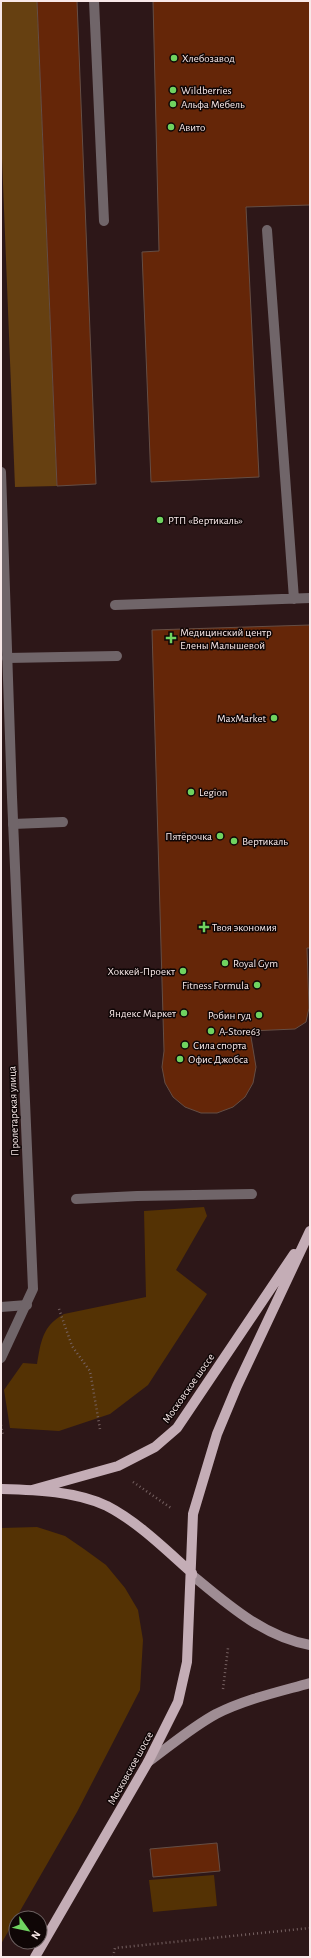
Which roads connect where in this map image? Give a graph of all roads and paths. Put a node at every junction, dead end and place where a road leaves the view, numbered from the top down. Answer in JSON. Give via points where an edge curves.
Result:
{"nodes":[{"id":1,"x":94,"y":1,"type":"edge"},
{"id":2,"x":104,"y":221,"type":"dead end"},
{"id":3,"x":267,"y":230,"type":"dead end"},
{"id":4,"x":1,"y":472,"type":"edge"},
{"id":5,"x":310,"y":598,"type":"edge"},
{"id":6,"x":294,"y":599,"type":"junction"},
{"id":7,"x":115,"y":605,"type":"dead end"},
{"id":8,"x":117,"y":656,"type":"dead end"},
{"id":9,"x":7,"y":658,"type":"junction"},
{"id":10,"x":4,"y":676,"type":"edge"},
{"id":11,"x":12,"y":797,"type":"junction"},
{"id":12,"x":1,"y":798,"type":"edge"},
{"id":13,"x":63,"y":822,"type":"dead end"},
{"id":14,"x":13,"y":824,"type":"junction"},
{"id":15,"x":252,"y":1194,"type":"dead end"},
{"id":16,"x":76,"y":1199,"type":"dead end"},
{"id":17,"x":310,"y":1231,"type":"edge"},
{"id":18,"x":27,"y":1305,"type":"junction"},
{"id":19,"x":1,"y":1307,"type":"edge"},
{"id":20,"x":59,"y":1309,"type":"dead end"},
{"id":21,"x":1,"y":1358,"type":"edge"},
{"id":22,"x":1,"y":1424,"type":"edge"},
{"id":23,"x":100,"y":1429,"type":"dead end"},
{"id":24,"x":3,"y":1435,"type":"dead end"},
{"id":25,"x":133,"y":1482,"type":"dead end"},
{"id":26,"x":1,"y":1489,"type":"edge"},
{"id":27,"x":32,"y":1490,"type":"junction"},
{"id":28,"x":171,"y":1508,"type":"dead end"},
{"id":29,"x":192,"y":1574,"type":"junction"},
{"id":30,"x":310,"y":1645,"type":"edge"},
{"id":31,"x":228,"y":1648,"type":"dead end"},
{"id":32,"x":310,"y":1684,"type":"edge"},
{"id":33,"x":223,"y":1691,"type":"dead end"},
{"id":34,"x":148,"y":1762,"type":"junction"},
{"id":35,"x":310,"y":1928,"type":"edge"},
{"id":36,"x":35,"y":1957,"type":"edge"},
{"id":37,"x":113,"y":1957,"type":"edge"}],
"edges":[{"from":1,"to":2,"type":"street"},
{"from":3,"to":6,"type":"street"},
{"from":4,"to":9,"type":"street","name":"Пролетарская улица"},
{"from":5,"to":6,"type":"street"},
{"from":6,"to":7,"type":"street"},
{"from":8,"to":9,"type":"street"},
{"from":9,"to":10,"type":"street","name":"Пролетарская улица"},
{"from":10,"to":11,"type":"street","name":"Пролетарская улица"},
{"from":11,"to":12,"type":"street"},
{"from":11,"to":14,"type":"street","name":"Пролетарская улица"},
{"from":13,"to":14,"type":"street"},
{"from":14,"to":18,"type":"street","name":"Пролетарская улица","via":[[33,1289]]},
{"from":15,"to":16,"type":"street"},
{"from":17,"to":27,"type":"main road","name":"Московское шоссе","via":[[177,1428],[155,1447],[118,1466]]},
{"from":17,"to":29,"type":"main road","name":"Московское шоссе","via":[[217,1434],[193,1514]]},
{"from":18,"to":19,"type":"street"},
{"from":18,"to":21,"type":"street","name":"Пролетарская улица"},
{"from":20,"to":23,"type":"path","via":[[72,1346],[90,1372]]},
{"from":22,"to":24,"type":"path"},
{"from":25,"to":28,"type":"path"},
{"from":26,"to":27,"type":"main road","name":"Московское шоссе"},
{"from":27,"to":29,"type":"main road","name":"Московское шоссе","via":[[93,1501],[108,1507],[151,1537]]},
{"from":29,"to":30,"type":"main road","via":[[229,1606],[250,1620],[294,1642]]},
{"from":29,"to":34,"type":"main road","name":"Московское шоссе","via":[[187,1662],[178,1702]]},
{"from":31,"to":33,"type":"path"},
{"from":32,"to":34,"type":"main road","via":[[244,1702],[214,1715]]},
{"from":34,"to":36,"type":"main road","name":"Московское шоссе"},
{"from":35,"to":37,"type":"path","via":[[115,1948]]}]}
